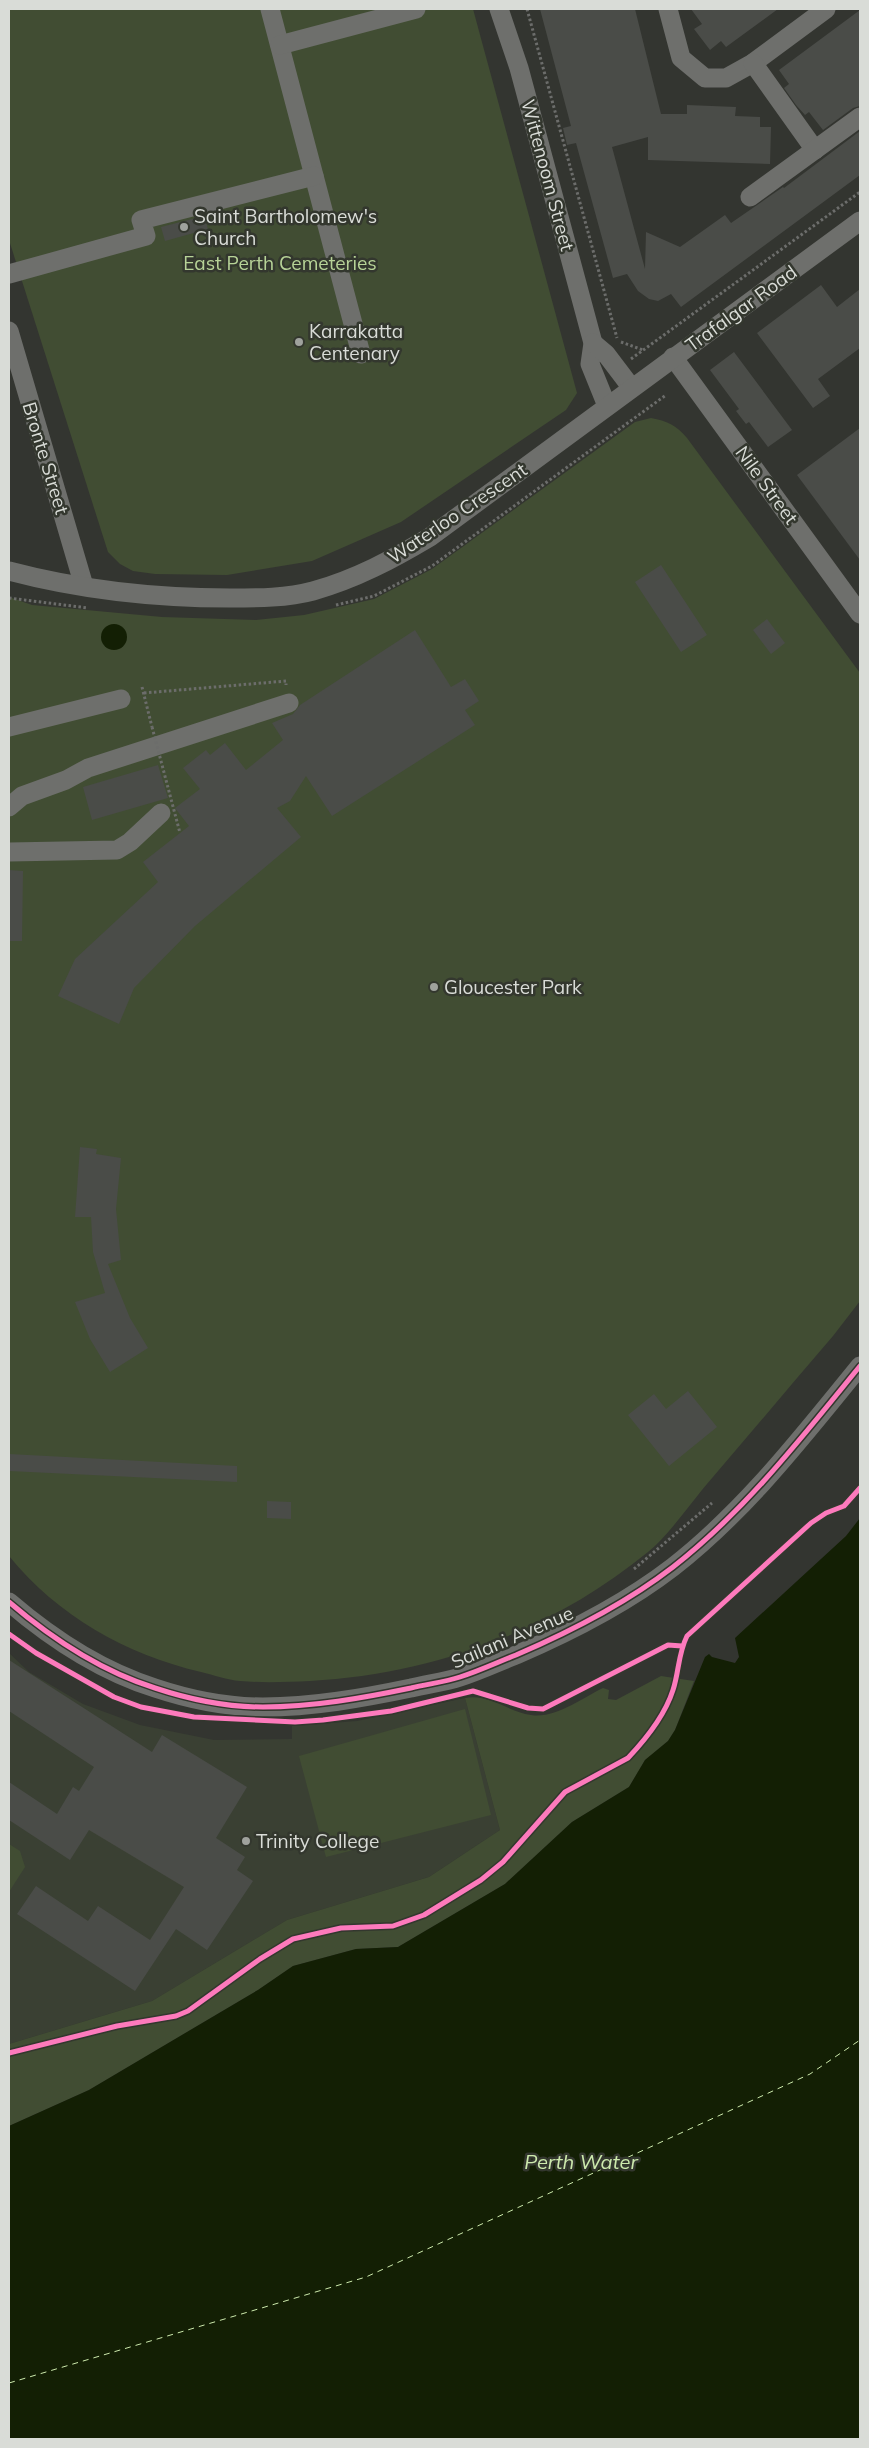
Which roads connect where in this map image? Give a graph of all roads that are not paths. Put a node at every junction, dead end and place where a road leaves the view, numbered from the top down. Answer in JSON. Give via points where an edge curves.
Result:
{"nodes":[{"id":1,"x":270,"y":9,"type":"edge"},
{"id":2,"x":416,"y":9,"type":"edge"},
{"id":3,"x":499,"y":9,"type":"edge"},
{"id":4,"x":668,"y":9,"type":"edge"},
{"id":5,"x":826,"y":9,"type":"edge"},
{"id":6,"x":280,"y":45,"type":"junction"},
{"id":7,"x":752,"y":63,"type":"junction"},
{"id":8,"x":860,"y":117,"type":"edge"},
{"id":9,"x":815,"y":150,"type":"junction"},
{"id":10,"x":314,"y":176,"type":"junction"},
{"id":11,"x":750,"y":197,"type":"dead end"},
{"id":12,"x":860,"y":221,"type":"edge"},
{"id":13,"x":9,"y":274,"type":"edge"},
{"id":14,"x":9,"y":331,"type":"edge"},
{"id":15,"x":593,"y":343,"type":"junction"},
{"id":16,"x":361,"y":354,"type":"dead end"},
{"id":17,"x":673,"y":357,"type":"junction"},
{"id":18,"x":13,"y":362,"type":"edge"},
{"id":19,"x":620,"y":396,"type":"junction"},
{"id":20,"x":9,"y":571,"type":"edge"},
{"id":21,"x":84,"y":586,"type":"junction"},
{"id":22,"x":860,"y":614,"type":"edge"},
{"id":23,"x":121,"y":699,"type":"dead end"},
{"id":24,"x":289,"y":703,"type":"dead end"},
{"id":25,"x":9,"y":727,"type":"edge"},
{"id":26,"x":9,"y":807,"type":"edge"},
{"id":27,"x":161,"y":813,"type":"dead end"},
{"id":28,"x":9,"y":852,"type":"edge"},
{"id":29,"x":860,"y":1366,"type":"edge"},
{"id":30,"x":9,"y":1602,"type":"edge"}],
"edges":[{"from":1,"to":6,"type":"street"},
{"from":2,"to":6,"type":"street"},
{"from":3,"to":15,"type":"street","name":"Wittenoom Street","via":[[519,68]]},
{"from":4,"to":7,"type":"street","via":[[682,58],[705,78],[726,78]]},
{"from":5,"to":7,"type":"street"},
{"from":6,"to":10,"type":"street"},
{"from":7,"to":9,"type":"street"},
{"from":8,"to":9,"type":"street"},
{"from":9,"to":11,"type":"street"},
{"from":10,"to":13,"type":"street","via":[[141,220],[146,236]]},
{"from":10,"to":16,"type":"street"},
{"from":12,"to":17,"type":"street","name":"Trafalgar Road"},
{"from":14,"to":18,"type":"street","name":"Bronte Street"},
{"from":15,"to":19,"type":"street","via":[[606,354]]},
{"from":15,"to":19,"type":"street","name":"Wittenoom Street","via":[[590,364]]},
{"from":17,"to":19,"type":"street","name":"Trafalgar Road"},
{"from":17,"to":22,"type":"street","name":"Nile Street"},
{"from":18,"to":21,"type":"street","name":"Bronte Street"},
{"from":19,"to":21,"type":"street","name":"Waterloo Crescent","via":[[430,537],[386,563],[347,580],[312,591],[262,598],[136,594]]},
{"from":20,"to":21,"type":"street","name":"Waterloo Crescent"},
{"from":23,"to":25,"type":"street"},
{"from":24,"to":26,"type":"street","via":[[88,768],[22,796]]},
{"from":27,"to":28,"type":"street","via":[[117,850]]},
{"from":29,"to":30,"type":"street","name":"Sailani Avenue","via":[[758,1489],[674,1566],[596,1618],[460,1677],[316,1704],[261,1707],[205,1701],[153,1688],[95,1662],[38,1627]]}]}
